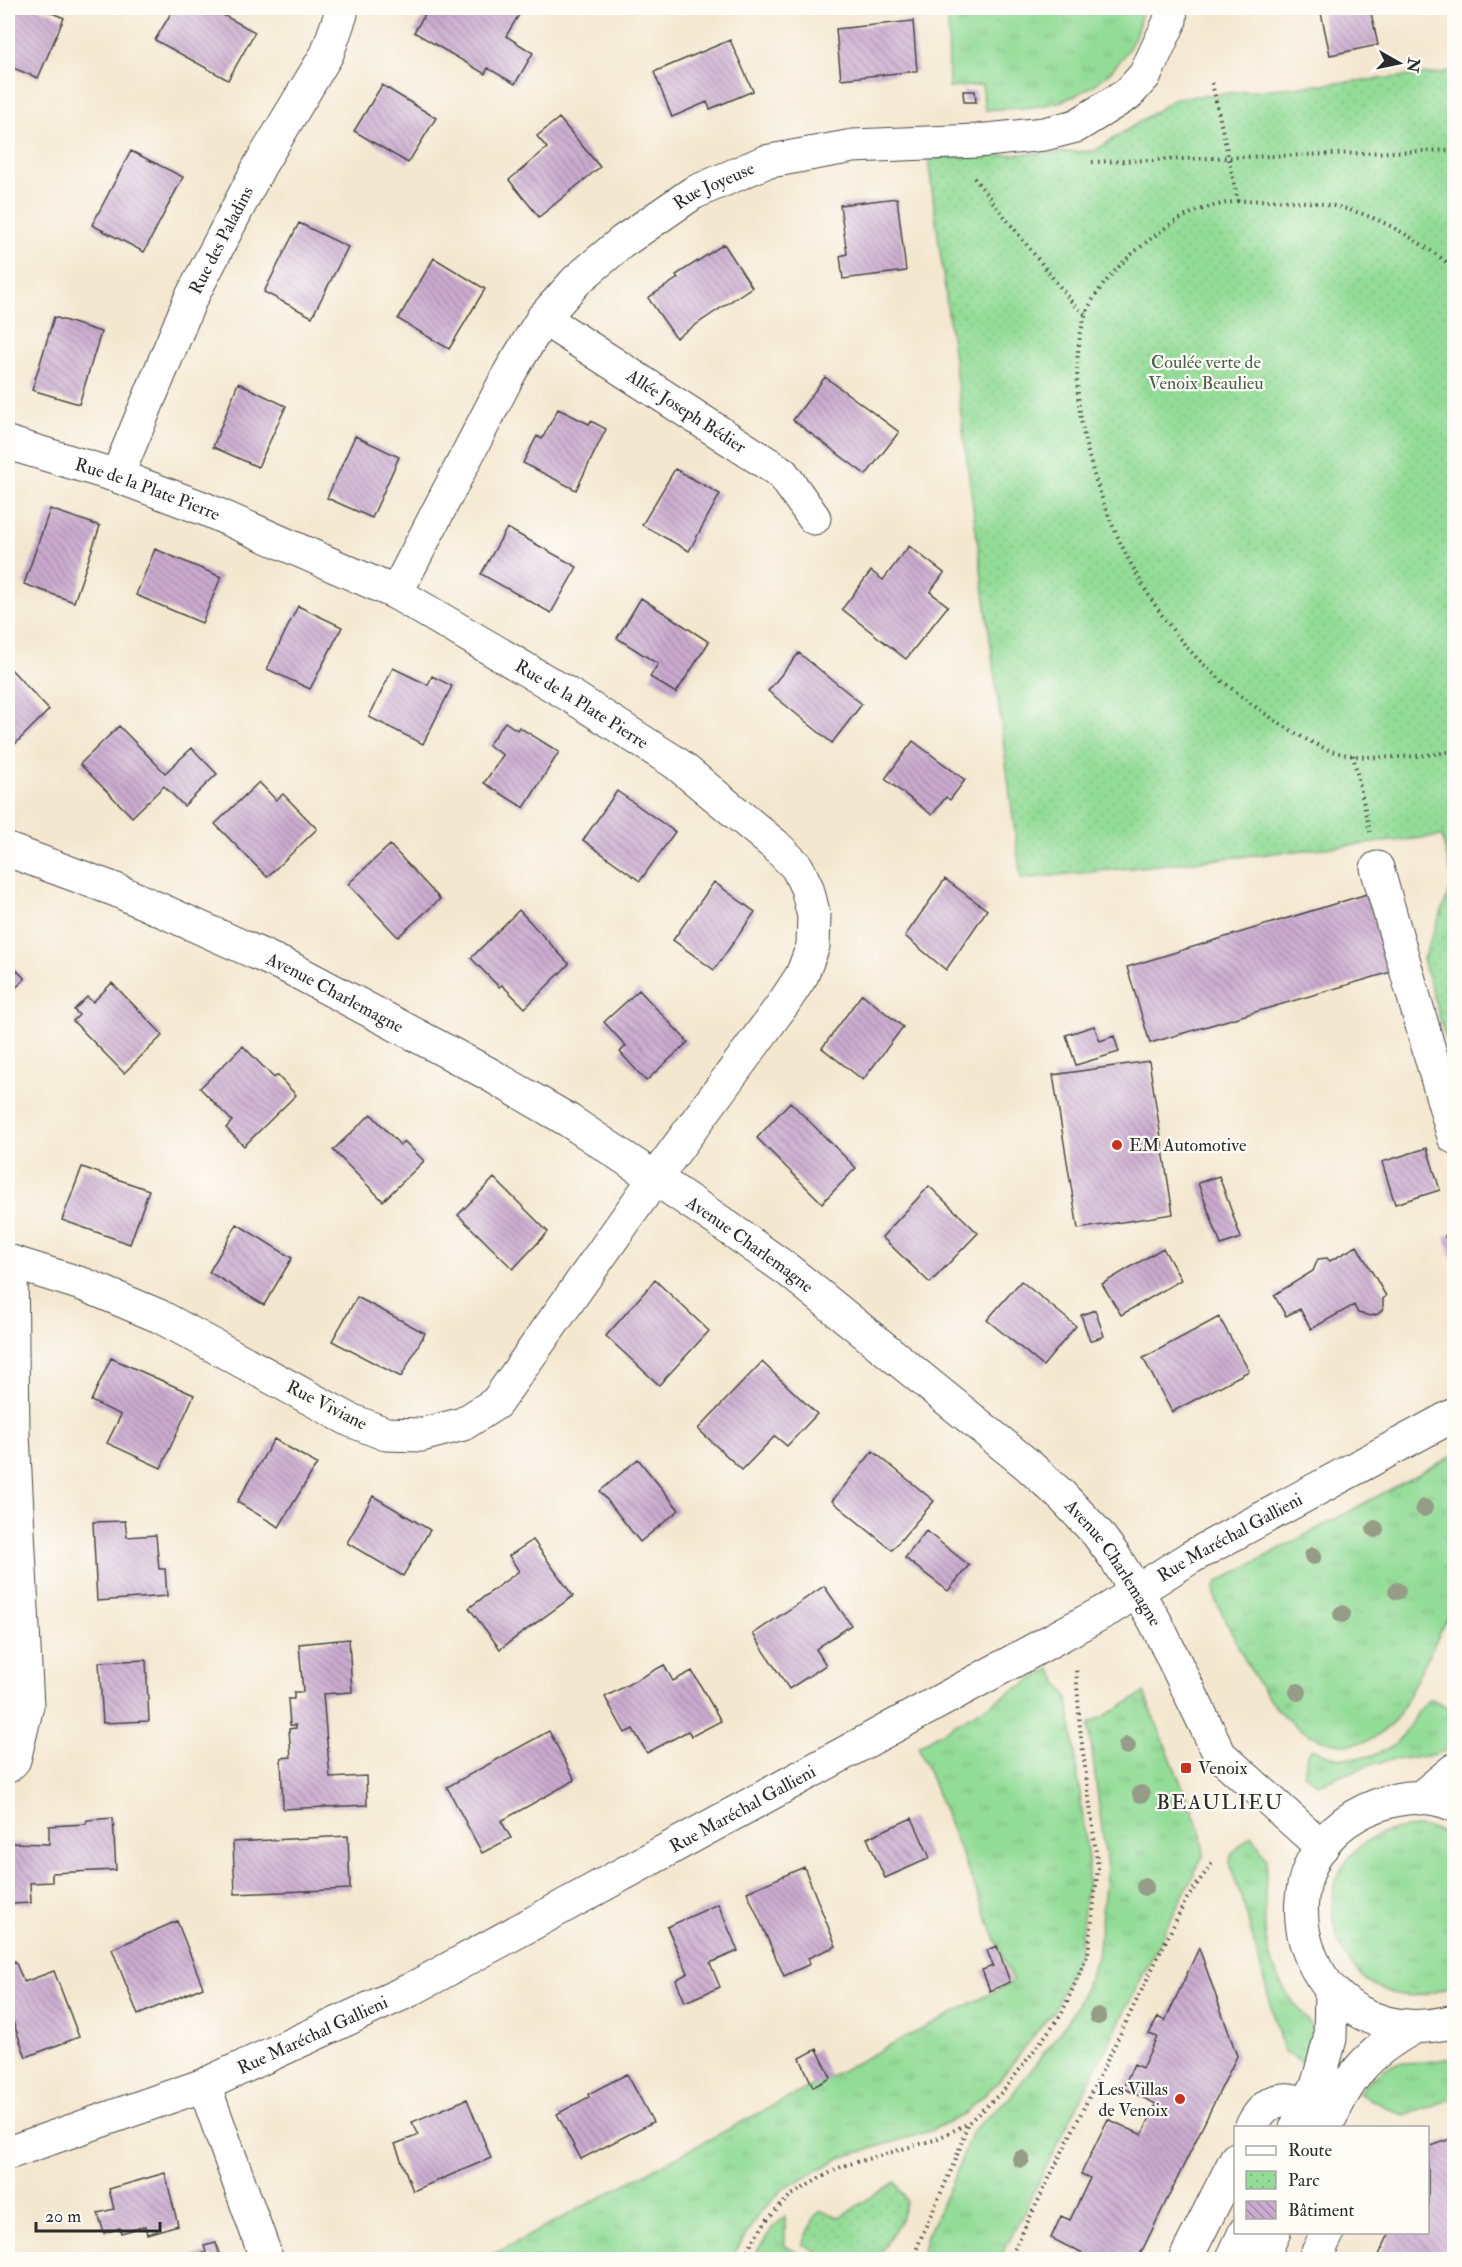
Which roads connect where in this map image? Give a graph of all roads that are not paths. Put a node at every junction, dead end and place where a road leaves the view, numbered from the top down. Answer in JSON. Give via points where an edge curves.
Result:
{"nodes":[{"id":1,"x":1171,"y":8,"type":"edge"},
{"id":2,"x":341,"y":14,"type":"dead end"},
{"id":3,"x":543,"y":318,"type":"junction"},
{"id":4,"x":8,"y":443,"type":"edge"},
{"id":5,"x":117,"y":476,"type":"junction"},
{"id":6,"x":814,"y":518,"type":"dead end"},
{"id":7,"x":396,"y":593,"type":"junction"},
{"id":8,"x":8,"y":850,"type":"edge"},
{"id":9,"x":1377,"y":868,"type":"road end"},
{"id":10,"x":1455,"y":1137,"type":"edge"},
{"id":11,"x":655,"y":1178,"type":"junction"},
{"id":12,"x":9,"y":1261,"type":"edge"},
{"id":13,"x":1455,"y":1415,"type":"edge"},
{"id":14,"x":1137,"y":1591,"type":"junction"},
{"id":15,"x":8,"y":1766,"type":"edge"},
{"id":16,"x":1455,"y":1770,"type":"edge"},
{"id":17,"x":1420,"y":1798,"type":"junction"},
{"id":18,"x":1455,"y":1805,"type":"edge"},
{"id":19,"x":1322,"y":1847,"type":"junction"},
{"id":20,"x":1331,"y":1991,"type":"junction"},
{"id":21,"x":1455,"y":2021,"type":"edge"},
{"id":22,"x":1413,"y":2028,"type":"junction"},
{"id":23,"x":204,"y":2085,"type":"junction"},
{"id":24,"x":1320,"y":2121,"type":"edge"},
{"id":25,"x":1252,"y":2126,"type":"edge"},
{"id":26,"x":8,"y":2153,"type":"edge"},
{"id":27,"x":1234,"y":2163,"type":"edge"},
{"id":28,"x":1244,"y":2234,"type":"edge"},
{"id":29,"x":1273,"y":2234,"type":"edge"},
{"id":30,"x":1327,"y":2234,"type":"edge"},
{"id":31,"x":267,"y":2259,"type":"edge"},
{"id":32,"x":1185,"y":2259,"type":"edge"},
{"id":33,"x":1232,"y":2259,"type":"edge"},
{"id":34,"x":1261,"y":2259,"type":"edge"},
{"id":35,"x":1314,"y":2259,"type":"edge"}],
"edges":[{"from":1,"to":3,"type":"street","name":"Rue Joyeuse","via":[[1170,21],[1145,75],[1128,94],[1076,126],[1044,134],[977,141],[853,146],[765,162],[693,194],[655,217],[577,280]]},
{"from":2,"to":5,"type":"street","name":"Rue des Paladins","via":[[327,54],[260,165],[190,300]]},
{"from":3,"to":6,"type":"street","name":"Allée Joseph Bédier","via":[[782,473]]},
{"from":3,"to":7,"type":"street","name":"Rue Joyeuse","via":[[510,372]]},
{"from":4,"to":5,"type":"street","name":"Rue de la Plate Pierre"},
{"from":5,"to":7,"type":"street","name":"Rue de la Plate Pierre","via":[[205,509]]},
{"from":7,"to":11,"type":"street","name":"Rue de la Plate Pierre","via":[[572,696],[676,763],[775,844],[797,867],[807,888],[814,916],[813,946],[802,975]]},
{"from":8,"to":11,"type":"street","name":"Avenue Charlemagne","via":[[116,890],[290,968],[568,1120]]},
{"from":9,"to":10,"type":"street"},
{"from":11,"to":12,"type":"street","name":"Rue Viviane","via":[[496,1403],[463,1424],[421,1435],[386,1434],[350,1420],[159,1316]]},
{"from":11,"to":14,"type":"street","name":"Avenue Charlemagne","via":[[789,1271],[1028,1465],[1097,1533]]},
{"from":12,"to":15,"type":"street","via":[[27,1706],[14,1760]]},
{"from":13,"to":14,"type":"street","name":"Rue Maréchal Gallieni","via":[[1191,1557]]},
{"from":14,"to":19,"type":"street","name":"Avenue Charlemagne","via":[[1220,1755]]},
{"from":14,"to":23,"type":"street","name":"Rue Maréchal Gallieni","via":[[410,1989]]},
{"from":16,"to":17,"type":"street"},
{"from":17,"to":18,"type":"street"},
{"from":17,"to":19,"type":"street","via":[[1391,1800],[1365,1809],[1341,1825]]},
{"from":19,"to":20,"type":"street","via":[[1309,1870],[1301,1920],[1306,1946]]},
{"from":20,"to":22,"type":"street","via":[[1377,2021]]},
{"from":20,"to":24,"type":"street","via":[[1330,2039],[1318,2083]]},
{"from":21,"to":22,"type":"street"},
{"from":22,"to":24,"type":"street","via":[[1366,2058]]},
{"from":23,"to":26,"type":"street","name":"Rue Maréchal Gallieni"},
{"from":23,"to":31,"type":"street"},
{"from":24,"to":25,"type":"street","via":[[1299,2100],[1277,2102],[1264,2109]]},
{"from":27,"to":32,"type":"street"},
{"from":28,"to":33,"type":"street"},
{"from":29,"to":34,"type":"street"},
{"from":30,"to":35,"type":"street"}]}
